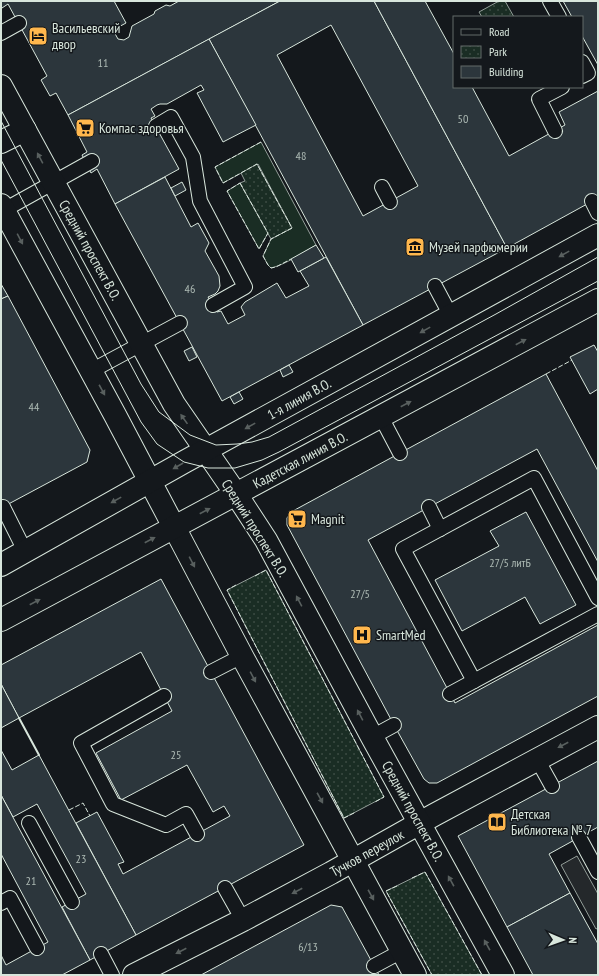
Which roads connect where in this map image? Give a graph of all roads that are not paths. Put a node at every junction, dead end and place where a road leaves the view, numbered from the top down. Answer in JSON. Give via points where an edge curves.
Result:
{"nodes":[{"id":1,"x":550,"y":1,"type":"edge"},
{"id":2,"x":558,"y":16,"type":"edge"},
{"id":3,"x":19,"y":24,"type":"dead end"},
{"id":4,"x":1,"y":33,"type":"edge"},
{"id":5,"x":583,"y":64,"type":"edge"},
{"id":6,"x":583,"y":76,"type":"edge"},
{"id":7,"x":1,"y":86,"type":"edge"},
{"id":8,"x":560,"y":88,"type":"edge"},
{"id":9,"x":156,"y":126,"type":"dead end"},
{"id":10,"x":25,"y":130,"type":"junction"},
{"id":11,"x":555,"y":131,"type":"dead end"},
{"id":12,"x":1,"y":142,"type":"edge"},
{"id":13,"x":92,"y":161,"type":"dead end"},
{"id":14,"x":53,"y":182,"type":"junction"},
{"id":15,"x":382,"y":187,"type":"dead end"},
{"id":16,"x":390,"y":202,"type":"dead end"},
{"id":17,"x":2,"y":207,"type":"edge"},
{"id":18,"x":598,"y":235,"type":"edge"},
{"id":19,"x":435,"y":286,"type":"dead end"},
{"id":20,"x":598,"y":300,"type":"edge"},
{"id":21,"x":213,"y":305,"type":"dead end"},
{"id":22,"x":451,"y":316,"type":"junction"},
{"id":23,"x":180,"y":323,"type":"dead end"},
{"id":24,"x":141,"y":344,"type":"junction"},
{"id":25,"x":91,"y":370,"type":"junction"},
{"id":26,"x":381,"y":417,"type":"junction"},
{"id":27,"x":206,"y":451,"type":"junction"},
{"id":28,"x":400,"y":453,"type":"dead end"},
{"id":29,"x":150,"y":481,"type":"junction"},
{"id":30,"x":236,"y":494,"type":"junction"},
{"id":31,"x":3,"y":507,"type":"dead end"},
{"id":32,"x":429,"y":507,"type":"dead end"},
{"id":33,"x":174,"y":528,"type":"junction"},
{"id":34,"x":440,"y":529,"type":"junction"},
{"id":35,"x":26,"y":551,"type":"junction"},
{"id":36,"x":1,"y":565,"type":"edge"},
{"id":37,"x":598,"y":598,"type":"edge"},
{"id":38,"x":598,"y":614,"type":"edge"},
{"id":39,"x":1,"y":620,"type":"edge"},
{"id":40,"x":242,"y":656,"type":"junction"},
{"id":41,"x":211,"y":672,"type":"dead end"},
{"id":42,"x":474,"y":681,"type":"junction"},
{"id":43,"x":450,"y":694,"type":"dead end"},
{"id":44,"x":164,"y":696,"type":"dead end"},
{"id":45,"x":394,"y":725,"type":"dead end"},
{"id":46,"x":598,"y":727,"type":"edge"},
{"id":47,"x":372,"y":737,"type":"junction"},
{"id":48,"x":537,"y":759,"type":"junction"},
{"id":49,"x":552,"y":786,"type":"dead end"},
{"id":50,"x":29,"y":823,"type":"dead end"},
{"id":51,"x":420,"y":823,"type":"junction"},
{"id":52,"x":196,"y":834,"type":"dead end"},
{"id":53,"x":579,"y":838,"type":"dead end"},
{"id":54,"x":353,"y":860,"type":"junction"},
{"id":55,"x":597,"y":869,"type":"edge"},
{"id":56,"x":225,"y":888,"type":"dead end"},
{"id":57,"x":1,"y":902,"type":"edge"},
{"id":58,"x":72,"y":902,"type":"dead end"},
{"id":59,"x":243,"y":920,"type":"junction"},
{"id":60,"x":37,"y":948,"type":"dead end"},
{"id":61,"x":402,"y":951,"type":"junction"},
{"id":62,"x":101,"y":954,"type":"dead end"},
{"id":63,"x":374,"y":966,"type":"dead end"},
{"id":64,"x":112,"y":975,"type":"edge"},
{"id":65,"x":134,"y":975,"type":"edge"},
{"id":66,"x":415,"y":975,"type":"edge"},
{"id":67,"x":503,"y":975,"type":"edge"}],
"edges":[{"from":1,"to":2,"type":"lane"},
{"from":3,"to":4,"type":"lane"},
{"from":5,"to":6,"type":"lane","via":[[588,73]]},
{"from":7,"to":10,"type":"main road","name":"Средний проспект В.О."},
{"from":8,"to":11,"type":"lane","via":[[539,99]]},
{"from":9,"to":21,"type":"lane","via":[[172,118],[193,157],[200,201],[245,287]]},
{"from":10,"to":12,"type":"main road"},
{"from":14,"to":10,"type":"main road","name":"Средний проспект В.О.","one_way":true},
{"from":13,"to":14,"type":"lane"},
{"from":14,"to":17,"type":"lane"},
{"from":14,"to":24,"type":"main road","name":"Средний проспект В.О."},
{"from":15,"to":16,"type":"lane"},
{"from":17,"to":25,"type":"main road","one_way":true},
{"from":18,"to":22,"type":"main road","name":"1-я линия В.О.","one_way":true},
{"from":19,"to":22,"type":"lane"},
{"from":26,"to":20,"type":"main road","name":"Кадетская линия В.О.","one_way":true},
{"from":22,"to":27,"type":"main road","name":"1-я линия В.О.","one_way":true},
{"from":23,"to":24,"type":"lane"},
{"from":24,"to":25,"type":"lane"},
{"from":27,"to":24,"type":"main road","name":"Средний проспект В.О.","one_way":true,"via":[[174,404]]},
{"from":25,"to":29,"type":"main road","one_way":true},
{"from":26,"to":28,"type":"lane"},
{"from":26,"to":30,"type":"main road","name":"Кадетская линия В.О."},
{"from":27,"to":29,"type":"main road","name":"1-я линия В.О.","one_way":true},
{"from":27,"to":30,"type":"main road","name":"Средний проспект В.О."},
{"from":29,"to":33,"type":"main road"},
{"from":29,"to":35,"type":"main road","name":"1-я линия В.О.","one_way":true},
{"from":33,"to":30,"type":"main road","name":"Кадетская линия В.О.","one_way":true},
{"from":47,"to":30,"type":"main road","name":"Средний проспект В.О.","one_way":true,"via":[[266,540]]},
{"from":31,"to":35,"type":"lane"},
{"from":32,"to":34,"type":"lane"},
{"from":39,"to":33,"type":"main road","name":"Кадетская линия В.О.","one_way":true},
{"from":33,"to":40,"type":"main road","one_way":true},
{"from":34,"to":37,"type":"lane","via":[[534,478]]},
{"from":34,"to":42,"type":"lane","via":[[403,549]]},
{"from":35,"to":36,"type":"main road","name":"1-я линия В.О."},
{"from":38,"to":42,"type":"lane"},
{"from":40,"to":41,"type":"lane"},
{"from":40,"to":54,"type":"main road","one_way":true},
{"from":42,"to":43,"type":"lane"},
{"from":44,"to":52,"type":"lane","via":[[80,743],[113,804],[166,825],[186,814]]},
{"from":45,"to":47,"type":"lane"},
{"from":46,"to":48,"type":"main road","name":"Тучков переулок","one_way":true},
{"from":47,"to":51,"type":"main road","name":"Средний проспект В.О."},
{"from":48,"to":49,"type":"lane"},
{"from":48,"to":51,"type":"main road","name":"Тучков переулок"},
{"from":50,"to":58,"type":"lane"},
{"from":51,"to":54,"type":"main road","name":"Тучков переулок"},
{"from":67,"to":51,"type":"main road","name":"Средний проспект В.О.","one_way":true},
{"from":53,"to":55,"type":"lane"},
{"from":54,"to":59,"type":"main road","name":"Тучков переулок","one_way":true},
{"from":54,"to":61,"type":"main road","one_way":true},
{"from":56,"to":59,"type":"lane"},
{"from":57,"to":60,"type":"lane","via":[[10,898]]},
{"from":59,"to":65,"type":"main road","name":"Тучков переулок","one_way":true},
{"from":61,"to":63,"type":"lane"},
{"from":61,"to":66,"type":"main road"},
{"from":62,"to":64,"type":"lane"}]}
